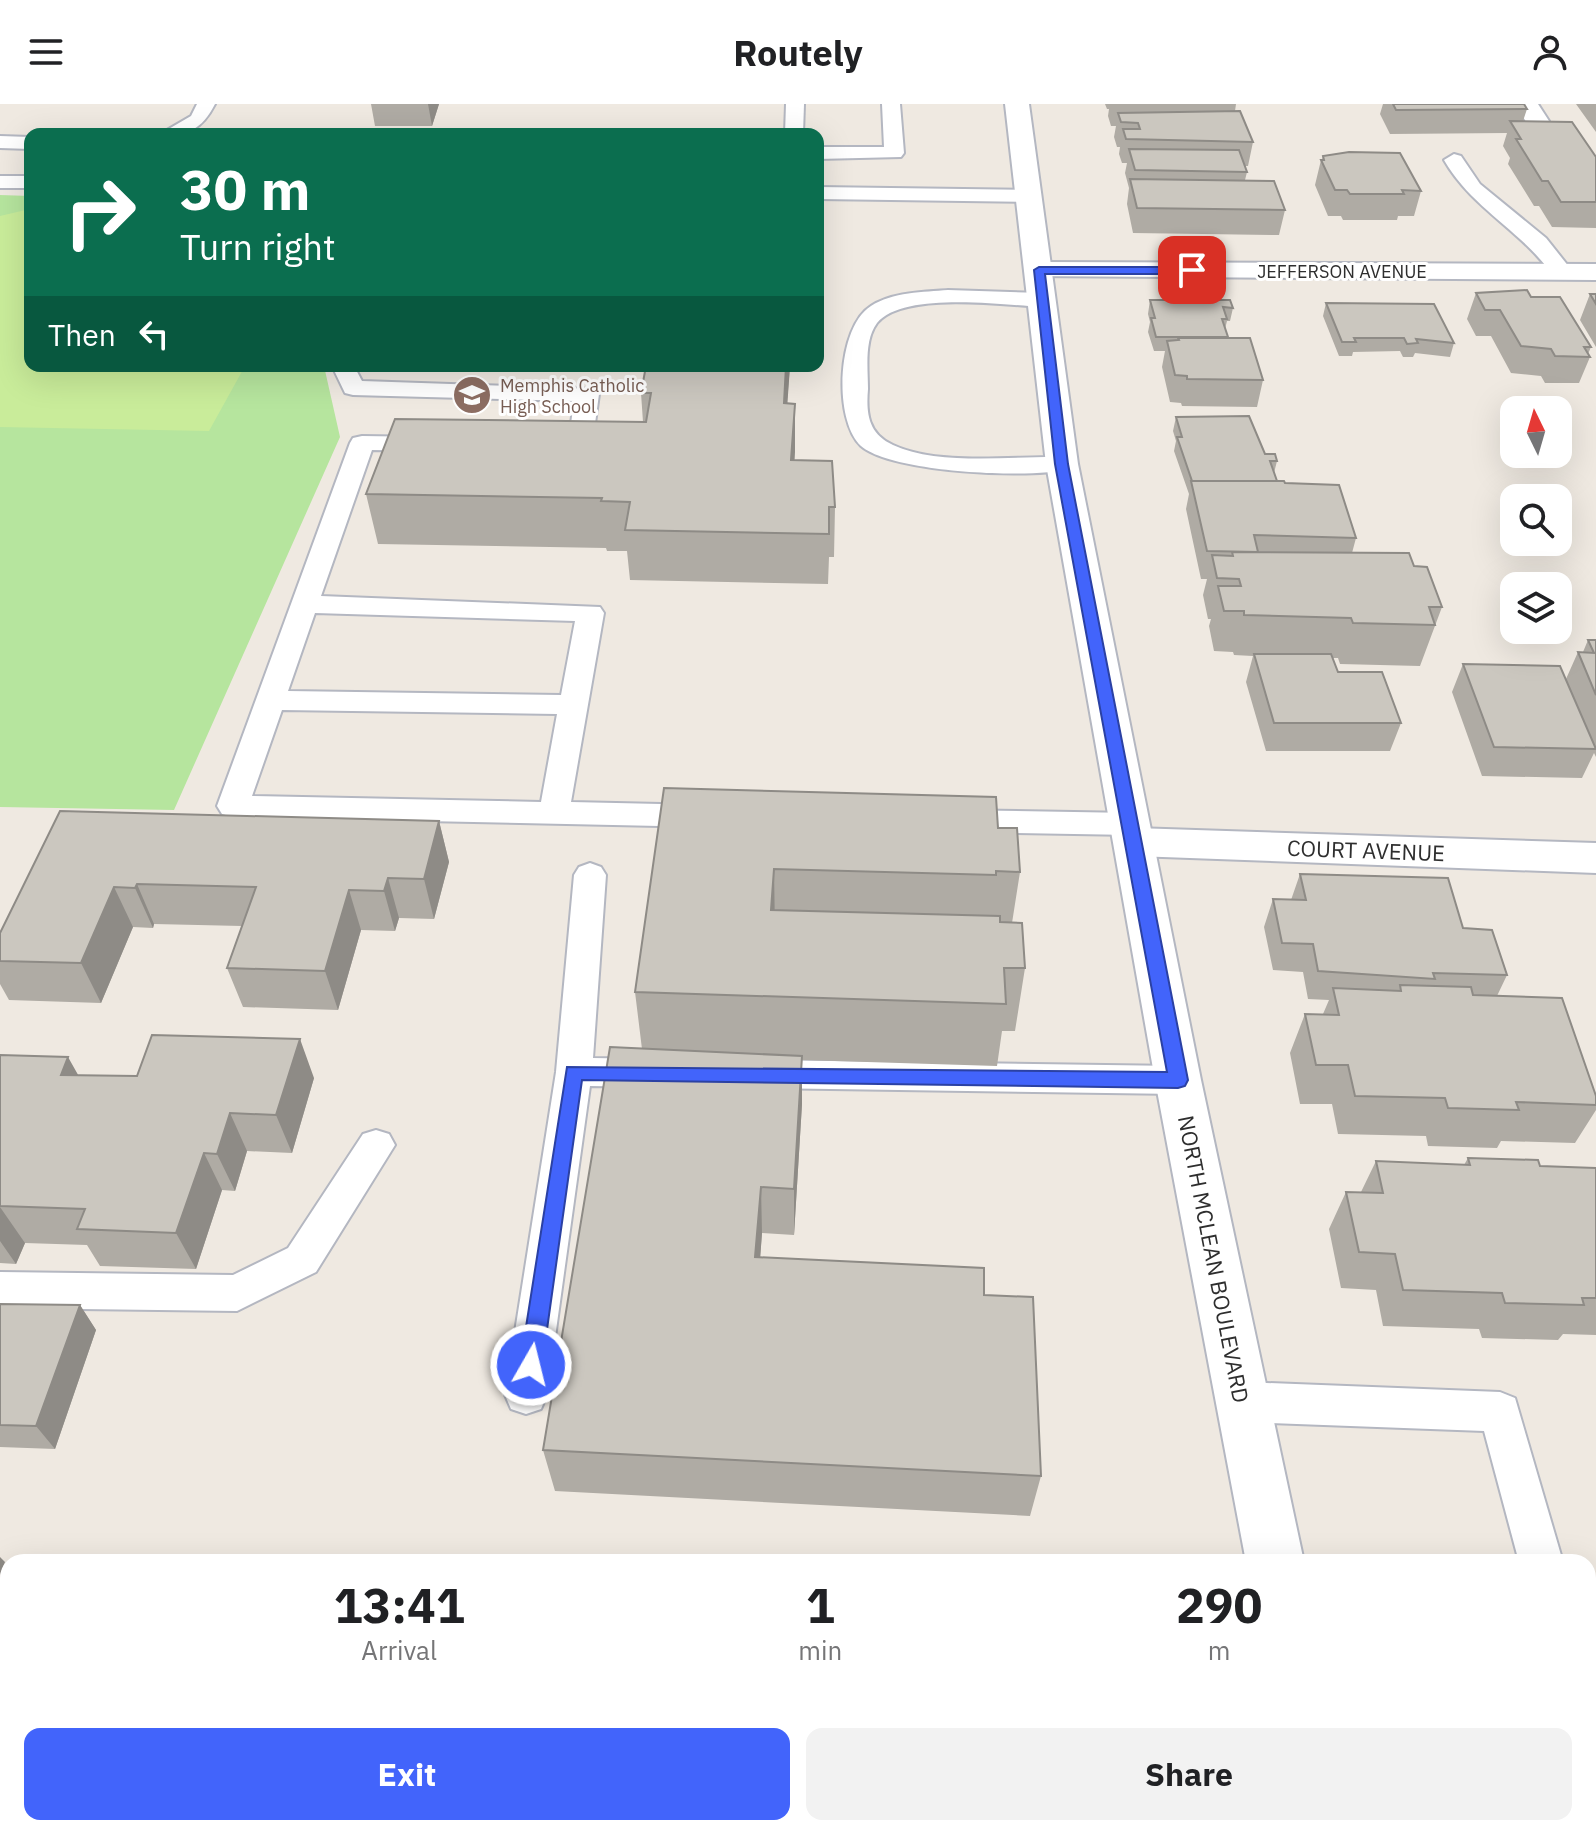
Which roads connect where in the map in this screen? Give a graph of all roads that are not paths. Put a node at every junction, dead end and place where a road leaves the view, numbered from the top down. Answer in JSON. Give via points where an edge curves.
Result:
{"nodes":[{"id":1,"x":206,"y":104,"type":"edge"},
{"id":2,"x":795,"y":104,"type":"edge"},
{"id":3,"x":891,"y":104,"type":"edge"},
{"id":4,"x":1017,"y":104,"type":"edge"},
{"id":5,"x":181,"y":128,"type":"edge"},
{"id":6,"x":794,"y":128,"type":"edge"},
{"id":7,"x":0,"y":142,"type":"edge"},
{"id":8,"x":24,"y":143,"type":"edge"},
{"id":9,"x":824,"y":153,"type":"edge"},
{"id":10,"x":1454,"y":160,"type":"dead end"},
{"id":11,"x":0,"y":182,"type":"edge"},
{"id":12,"x":24,"y":182,"type":"edge"},
{"id":13,"x":824,"y":193,"type":"edge"},
{"id":14,"x":1030,"y":196,"type":"junction"},
{"id":15,"x":1562,"y":272,"type":"junction"},
{"id":16,"x":1596,"y":272,"type":"edge"},
{"id":17,"x":1041,"y":285,"type":"junction"},
{"id":18,"x":348,"y":377,"type":"edge"},
{"id":19,"x":362,"y":443,"type":"junction"},
{"id":20,"x":455,"y":445,"type":"edge"},
{"id":21,"x":533,"y":446,"type":"edge"},
{"id":22,"x":1062,"y":464,"type":"junction"},
{"id":23,"x":306,"y":604,"type":"junction"},
{"id":24,"x":271,"y":700,"type":"junction"},
{"id":25,"x":572,"y":705,"type":"junction"},
{"id":26,"x":554,"y":813,"type":"junction"},
{"id":27,"x":726,"y":817,"type":"edge"},
{"id":28,"x":929,"y":820,"type":"edge"},
{"id":29,"x":1134,"y":833,"type":"junction"},
{"id":30,"x":1596,"y":858,"type":"edge"},
{"id":31,"x":590,"y":875,"type":"dead end"},
{"id":32,"x":574,"y":1072,"type":"junction"},
{"id":33,"x":1178,"y":1080,"type":"junction"},
{"id":34,"x":376,"y":1145,"type":"dead end"},
{"id":35,"x":0,"y":1290,"type":"edge"},
{"id":36,"x":526,"y":1395,"type":"dead end"},
{"id":37,"x":1243,"y":1402,"type":"junction"},
{"id":38,"x":1273,"y":1554,"type":"edge"},
{"id":39,"x":1539,"y":1554,"type":"edge"}],
"edges":[{"from":1,"to":5,"type":"lane","via":[[198,119]]},
{"from":2,"to":6,"type":"lane"},
{"from":3,"to":9,"type":"lane","via":[[894,153]]},
{"from":4,"to":14,"type":"main road","name":"NORTH MCLEAN BOULEVARD"},
{"from":7,"to":8,"type":"lane"},
{"from":10,"to":15,"type":"lane","via":[[1466,184],[1539,242]]},
{"from":11,"to":12,"type":"lane"},
{"from":13,"to":14,"type":"lane"},
{"from":14,"to":17,"type":"main road","name":"NORTH MCLEAN BOULEVARD"},
{"from":15,"to":16,"type":"main road","name":"JEFFERSON AVENUE"},
{"from":15,"to":17,"type":"main road","name":"JEFFERSON AVENUE"},
{"from":17,"to":22,"type":"main road","name":"NORTH MCLEAN BOULEVARD"},
{"from":17,"to":22,"type":"lane","via":[[881,308],[859,335],[854,419],[881,449],[917,461]]},
{"from":18,"to":19,"type":"lane"},
{"from":18,"to":21,"type":"lane","via":[[587,394],[580,446]]},
{"from":19,"to":20,"type":"lane"},
{"from":19,"to":23,"type":"lane"},
{"from":22,"to":29,"type":"main road","name":"NORTH MCLEAN BOULEVARD"},
{"from":23,"to":24,"type":"lane"},
{"from":23,"to":25,"type":"lane","via":[[590,613]]},
{"from":24,"to":25,"type":"lane"},
{"from":24,"to":26,"type":"lane","via":[[233,806]]},
{"from":25,"to":26,"type":"lane"},
{"from":26,"to":27,"type":"lane"},
{"from":28,"to":29,"type":"lane"},
{"from":29,"to":30,"type":"main road","name":"COURT AVENUE"},
{"from":29,"to":33,"type":"main road","name":"NORTH MCLEAN BOULEVARD"},
{"from":31,"to":32,"type":"lane"},
{"from":32,"to":33,"type":"lane"},
{"from":32,"to":36,"type":"lane"},
{"from":33,"to":37,"type":"main road","name":"NORTH MCLEAN BOULEVARD"},
{"from":34,"to":35,"type":"lane","via":[[302,1260],[237,1293]]},
{"from":37,"to":38,"type":"main road","name":"NORTH MCLEAN BOULEVARD"},
{"from":37,"to":39,"type":"lane","via":[[1500,1412]]}]}
